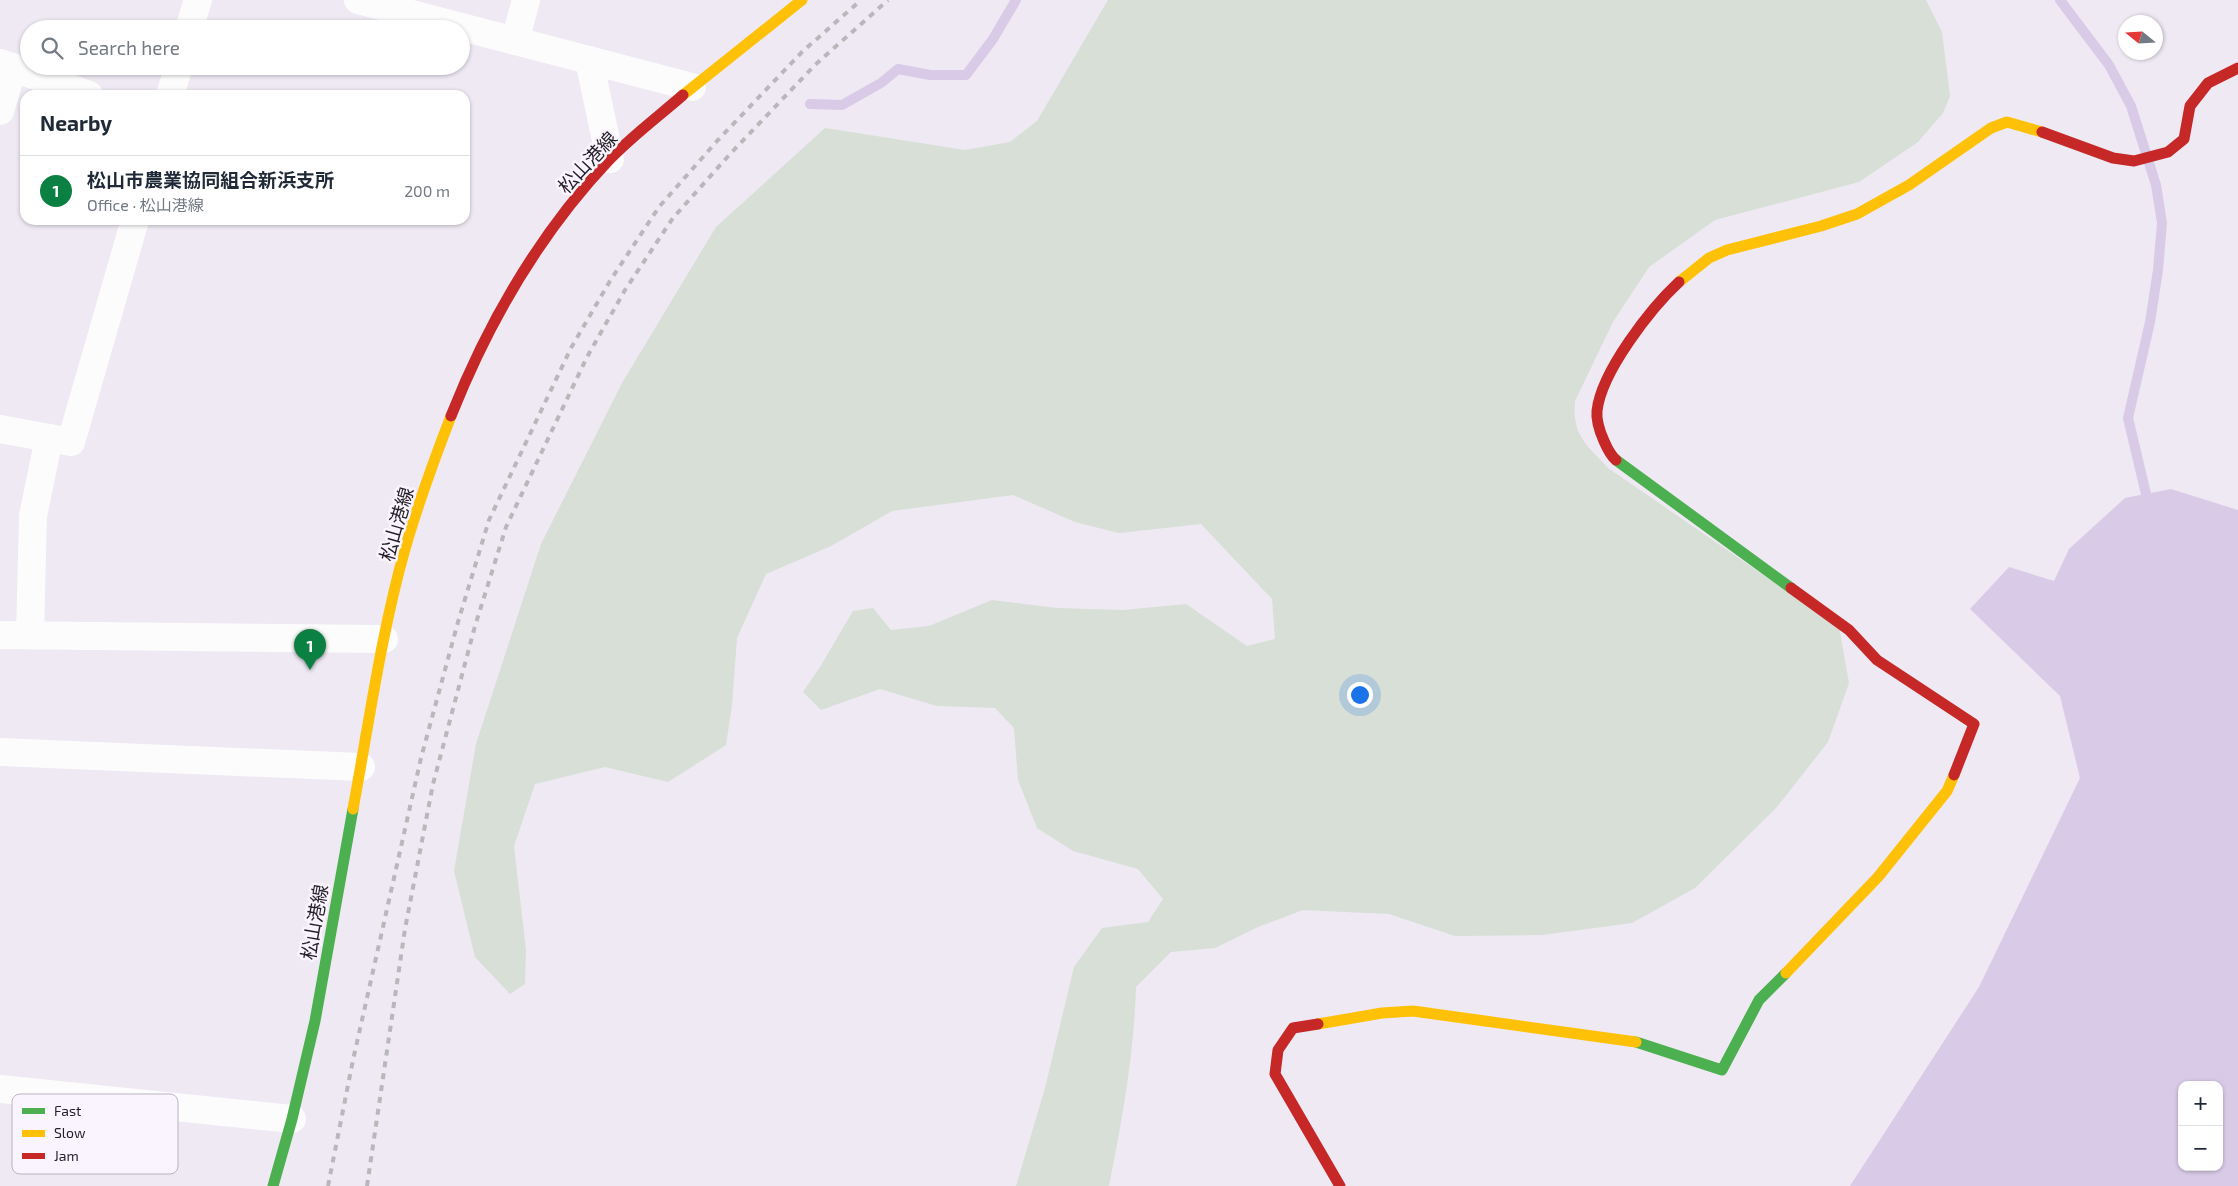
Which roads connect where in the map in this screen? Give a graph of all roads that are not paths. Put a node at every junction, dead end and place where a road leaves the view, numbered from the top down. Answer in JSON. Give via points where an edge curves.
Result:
{"nodes":[{"id":1,"x":198,"y":0,"type":"edge"},
{"id":2,"x":358,"y":0,"type":"edge"},
{"id":3,"x":526,"y":0,"type":"edge"},
{"id":4,"x":802,"y":0,"type":"edge"},
{"id":5,"x":192,"y":20,"type":"edge"},
{"id":6,"x":435,"y":20,"type":"edge"},
{"id":7,"x":470,"y":29,"type":"edge"},
{"id":8,"x":515,"y":41,"type":"junction"},
{"id":9,"x":588,"y":60,"type":"junction"},
{"id":10,"x":6,"y":65,"type":"edge"},
{"id":11,"x":2238,"y":68,"type":"edge"},
{"id":12,"x":20,"y":70,"type":"edge"},
{"id":13,"x":34,"y":75,"type":"edge"},
{"id":14,"x":176,"y":75,"type":"edge"},
{"id":15,"x":692,"y":88,"type":"junction"},
{"id":16,"x":75,"y":90,"type":"edge"},
{"id":17,"x":171,"y":90,"type":"edge"},
{"id":18,"x":0,"y":111,"type":"edge"},
{"id":19,"x":610,"y":159,"type":"junction"},
{"id":20,"x":133,"y":225,"type":"edge"},
{"id":21,"x":0,"y":429,"type":"edge"},
{"id":22,"x":49,"y":438,"type":"junction"},
{"id":23,"x":0,"y":635,"type":"edge"},
{"id":24,"x":30,"y":635,"type":"junction"},
{"id":25,"x":384,"y":639,"type":"junction"},
{"id":26,"x":0,"y":752,"type":"edge"},
{"id":27,"x":361,"y":767,"type":"junction"},
{"id":28,"x":0,"y":1089,"type":"edge"},
{"id":29,"x":49,"y":1094,"type":"edge"},
{"id":30,"x":178,"y":1107,"type":"edge"},
{"id":31,"x":292,"y":1119,"type":"junction"},
{"id":32,"x":273,"y":1186,"type":"edge"},
{"id":33,"x":1340,"y":1186,"type":"edge"}],
"edges":[{"from":1,"to":5,"type":"street"},
{"from":2,"to":6,"type":"street"},
{"from":3,"to":8,"type":"street"},
{"from":4,"to":15,"type":"street","name":"松山港線"},
{"from":7,"to":8,"type":"street"},
{"from":8,"to":9,"type":"street"},
{"from":9,"to":15,"type":"street"},
{"from":9,"to":19,"type":"street"},
{"from":10,"to":12,"type":"street"},
{"from":10,"to":18,"type":"street"},
{"from":11,"to":33,"type":"street","via":[[2208,83],[2190,106],[2184,139],[2168,152],[2134,160],[2113,158],[2007,122],[1990,128],[1879,203],[1856,214],[1832,224],[1757,240],[1708,258],[1687,274],[1642,324],[1612,371],[1597,411],[1601,434],[1612,456],[1849,630],[1877,660],[1974,724],[1947,791],[1878,877],[1758,1000],[1722,1070],[1628,1040],[1413,1011],[1292,1028],[1274,1057],[1275,1074]]},
{"from":13,"to":16,"type":"street"},
{"from":14,"to":17,"type":"street"},
{"from":15,"to":19,"type":"street","name":"松山港線"},
{"from":19,"to":25,"type":"street","name":"松山港線","via":[[567,209],[510,292],[464,384],[429,474],[405,550]]},
{"from":20,"to":22,"type":"street","via":[[71,442]]},
{"from":21,"to":22,"type":"street"},
{"from":22,"to":24,"type":"street","via":[[33,516]]},
{"from":23,"to":24,"type":"street"},
{"from":24,"to":25,"type":"street"},
{"from":25,"to":27,"type":"street","name":"松山港線"},
{"from":26,"to":27,"type":"street"},
{"from":27,"to":31,"type":"street","name":"松山港線","via":[[315,1021]]},
{"from":28,"to":29,"type":"street"},
{"from":30,"to":31,"type":"street"},
{"from":31,"to":32,"type":"street","name":"松山港線"}]}
